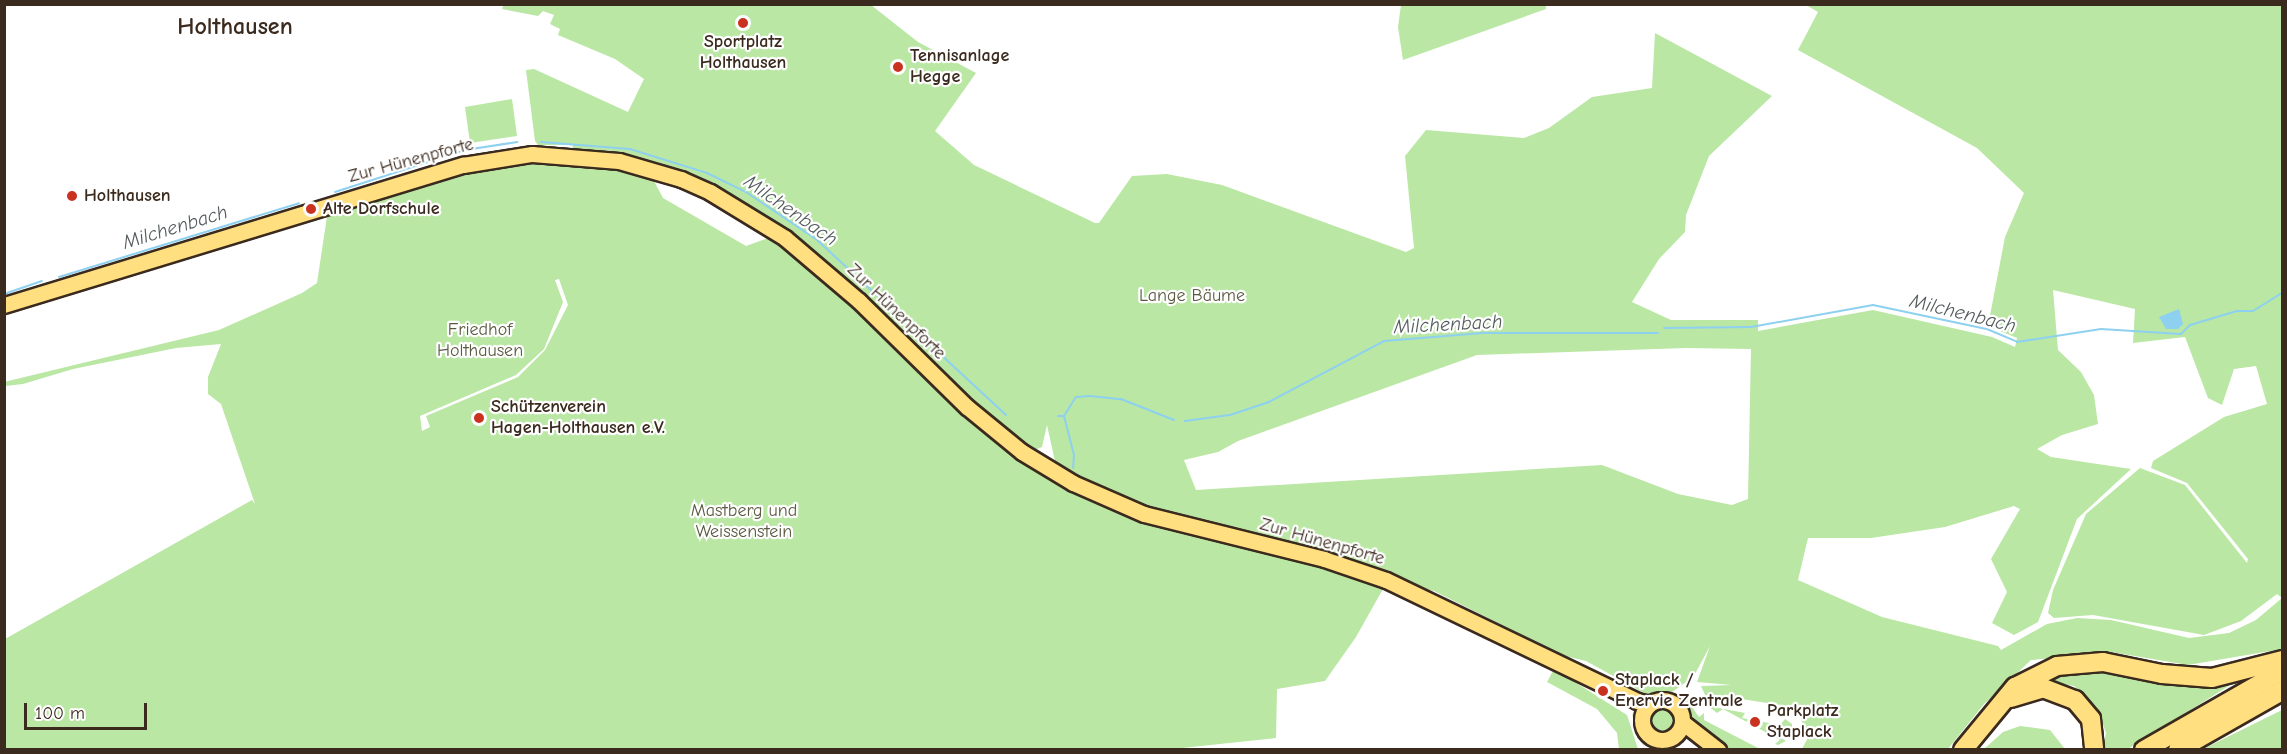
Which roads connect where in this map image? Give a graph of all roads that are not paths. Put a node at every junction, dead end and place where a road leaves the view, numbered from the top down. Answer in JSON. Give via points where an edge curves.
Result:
{"nodes":[{"id":1,"x":4,"y":305,"type":"edge"},
{"id":2,"x":2283,"y":660,"type":"edge"},
{"id":3,"x":1563,"y":665,"type":"junction"},
{"id":4,"x":2283,"y":671,"type":"edge"},
{"id":5,"x":2283,"y":691,"type":"edge"},
{"id":6,"x":1650,"y":704,"type":"junction"},
{"id":7,"x":1998,"y":708,"type":"junction"},
{"id":8,"x":1682,"y":722,"type":"junction"},
{"id":9,"x":1644,"y":726,"type":"junction"},
{"id":10,"x":1664,"y":742,"type":"edge"},
{"id":11,"x":1647,"y":750,"type":"edge"},
{"id":12,"x":1702,"y":750,"type":"edge"},
{"id":13,"x":1718,"y":750,"type":"edge"},
{"id":14,"x":1963,"y":750,"type":"edge"},
{"id":15,"x":2094,"y":750,"type":"edge"},
{"id":16,"x":2144,"y":750,"type":"edge"},
{"id":17,"x":2178,"y":750,"type":"edge"}],
"edges":[{"from":1,"to":3,"type":"main road","name":"Zur Hünenpforte","via":[[462,165],[532,154],[619,161],[700,188],[785,238],[859,301],[967,407],[1022,452],[1073,483],[1152,516],[1324,559],[1386,580]]},
{"from":2,"to":7,"type":"highway","via":[[2240,673],[2194,678],[2122,664],[2073,662],[2028,678]]},
{"from":3,"to":6,"type":"main road","name":"Zur Hünenpforte"},
{"from":3,"to":9,"type":"main road","name":"Zur Hünenpforte"},
{"from":4,"to":16,"type":"highway"},
{"from":5,"to":17,"type":"highway"},
{"from":6,"to":8,"type":"main road","via":[[1671,702],[1680,712]]},
{"from":6,"to":9,"type":"main road"},
{"from":7,"to":14,"type":"highway"},
{"from":7,"to":15,"type":"highway","via":[[2032,690],[2065,693],[2091,719]]},
{"from":8,"to":10,"type":"main road"},
{"from":8,"to":13,"type":"main road"},
{"from":9,"to":10,"type":"main road"},
{"from":9,"to":11,"type":"main road"},
{"from":10,"to":12,"type":"main road"}]}
